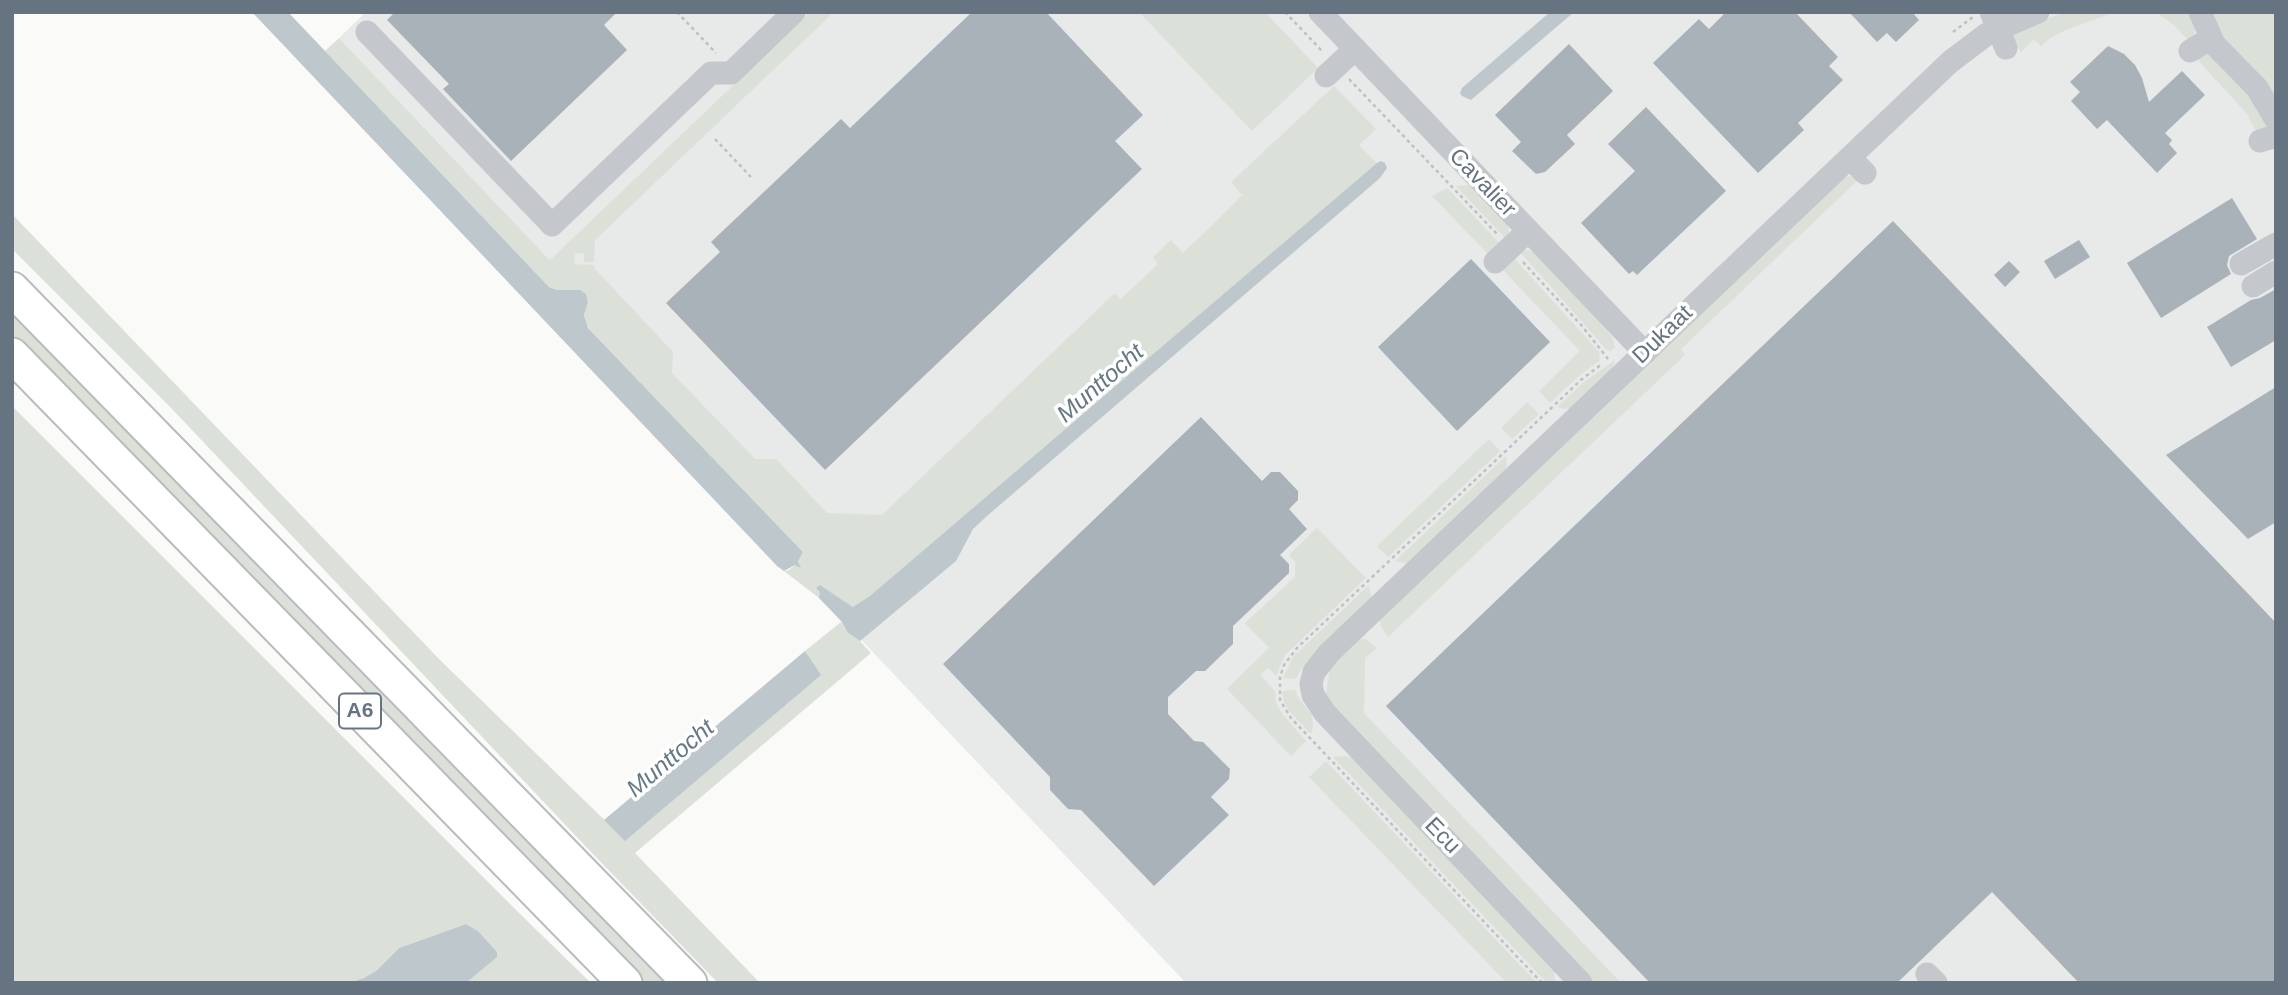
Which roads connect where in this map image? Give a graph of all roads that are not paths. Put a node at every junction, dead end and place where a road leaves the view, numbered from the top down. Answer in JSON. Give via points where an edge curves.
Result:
{"nodes":[{"id":1,"x":794,"y":12,"type":"edge"},
{"id":2,"x":1320,"y":12,"type":"edge"},
{"id":3,"x":2200,"y":12,"type":"edge"},
{"id":4,"x":2026,"y":14,"type":"edge"},
{"id":5,"x":1998,"y":30,"type":"edge"},
{"id":6,"x":367,"y":32,"type":"dead end"},
{"id":7,"x":2211,"y":38,"type":"junction"},
{"id":8,"x":1355,"y":49,"type":"junction"},
{"id":9,"x":2190,"y":51,"type":"dead end"},
{"id":10,"x":1331,"y":71,"type":"road end"},
{"id":11,"x":2276,"y":120,"type":"edge"},
{"id":12,"x":1528,"y":231,"type":"junction"},
{"id":13,"x":2276,"y":243,"type":"edge"},
{"id":14,"x":1502,"y":255,"type":"road end"},
{"id":15,"x":2241,"y":264,"type":"dead end"},
{"id":16,"x":2276,"y":272,"type":"edge"},
{"id":17,"x":2253,"y":286,"type":"dead end"},
{"id":18,"x":12,"y":289,"type":"edge"},
{"id":19,"x":1645,"y":353,"type":"junction"},
{"id":20,"x":12,"y":355,"type":"edge"},
{"id":21,"x":12,"y":368,"type":"edge"},
{"id":22,"x":96,"y":439,"type":"junction"},
{"id":23,"x":1311,"y":684,"type":"joint"},
{"id":24,"x":1579,"y":982,"type":"edge"},
{"id":25,"x":625,"y":983,"type":"edge"},
{"id":26,"x":690,"y":983,"type":"edge"}],
"edges":[{"from":1,"to":6,"type":"street","via":[[731,73],[711,73],[552,225]]},
{"from":2,"to":8,"type":"street","name":"Cavalier"},
{"from":3,"to":7,"type":"street"},
{"from":4,"to":5,"type":"street","name":"Dukaat"},
{"from":5,"to":19,"type":"street","name":"Dukaat","via":[[1958,55],[1858,166]]},
{"from":7,"to":9,"type":"street"},
{"from":7,"to":11,"type":"street","via":[[2257,88]]},
{"from":8,"to":10,"type":"street"},
{"from":8,"to":12,"type":"street","name":"Cavalier"},
{"from":12,"to":14,"type":"street"},
{"from":12,"to":19,"type":"street","name":"Cavalier"},
{"from":13,"to":15,"type":"street"},
{"from":16,"to":17,"type":"street"},
{"from":18,"to":26,"type":"highway","number":"A6"},
{"from":19,"to":23,"type":"street","name":"Dukaat","via":[[1329,653]]},
{"from":20,"to":22,"type":"highway","number":"A6"},
{"from":21,"to":22,"type":"highway","number":"A6"},
{"from":22,"to":25,"type":"highway","number":"A6"},
{"from":23,"to":24,"type":"street","name":"Ecu","via":[[1325,713]]}]}
